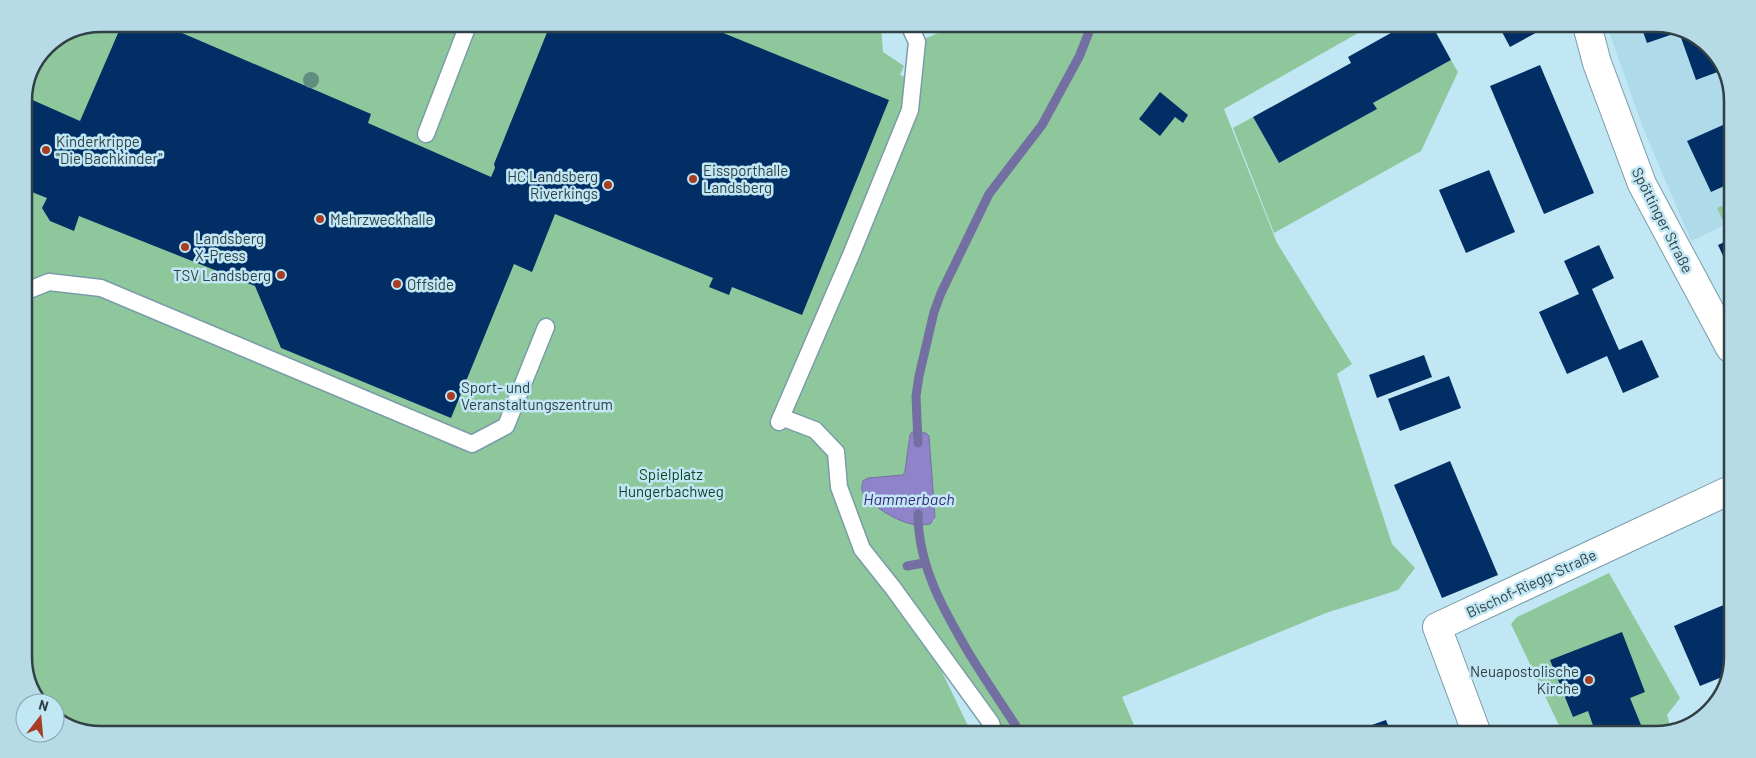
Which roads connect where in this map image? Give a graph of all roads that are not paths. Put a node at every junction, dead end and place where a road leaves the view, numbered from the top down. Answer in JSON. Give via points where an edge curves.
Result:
{"nodes":[{"id":1,"x":465,"y":32,"type":"edge"},
{"id":2,"x":912,"y":32,"type":"edge"},
{"id":3,"x":1589,"y":32,"type":"edge"},
{"id":4,"x":426,"y":134,"type":"dead end"},
{"id":5,"x":33,"y":288,"type":"edge"},
{"id":6,"x":546,"y":327,"type":"dead end"},
{"id":7,"x":1723,"y":336,"type":"edge"},
{"id":8,"x":1724,"y":493,"type":"edge"},
{"id":9,"x":992,"y":726,"type":"edge"},
{"id":10,"x":1474,"y":726,"type":"edge"}],
"edges":[{"from":1,"to":4,"type":"lane"},
{"from":2,"to":9,"type":"lane","via":[[917,42],[910,110],[780,419],[815,430],[836,452],[839,487],[862,549]]},
{"from":3,"to":7,"type":"street","name":"Spöttinger Straße","via":[[1642,184]]},
{"from":5,"to":6,"type":"lane","via":[[49,282],[101,288],[472,444],[506,426]]},
{"from":8,"to":10,"type":"street","name":"Bischof-Riegg-Straße","via":[[1436,627]]}]}
